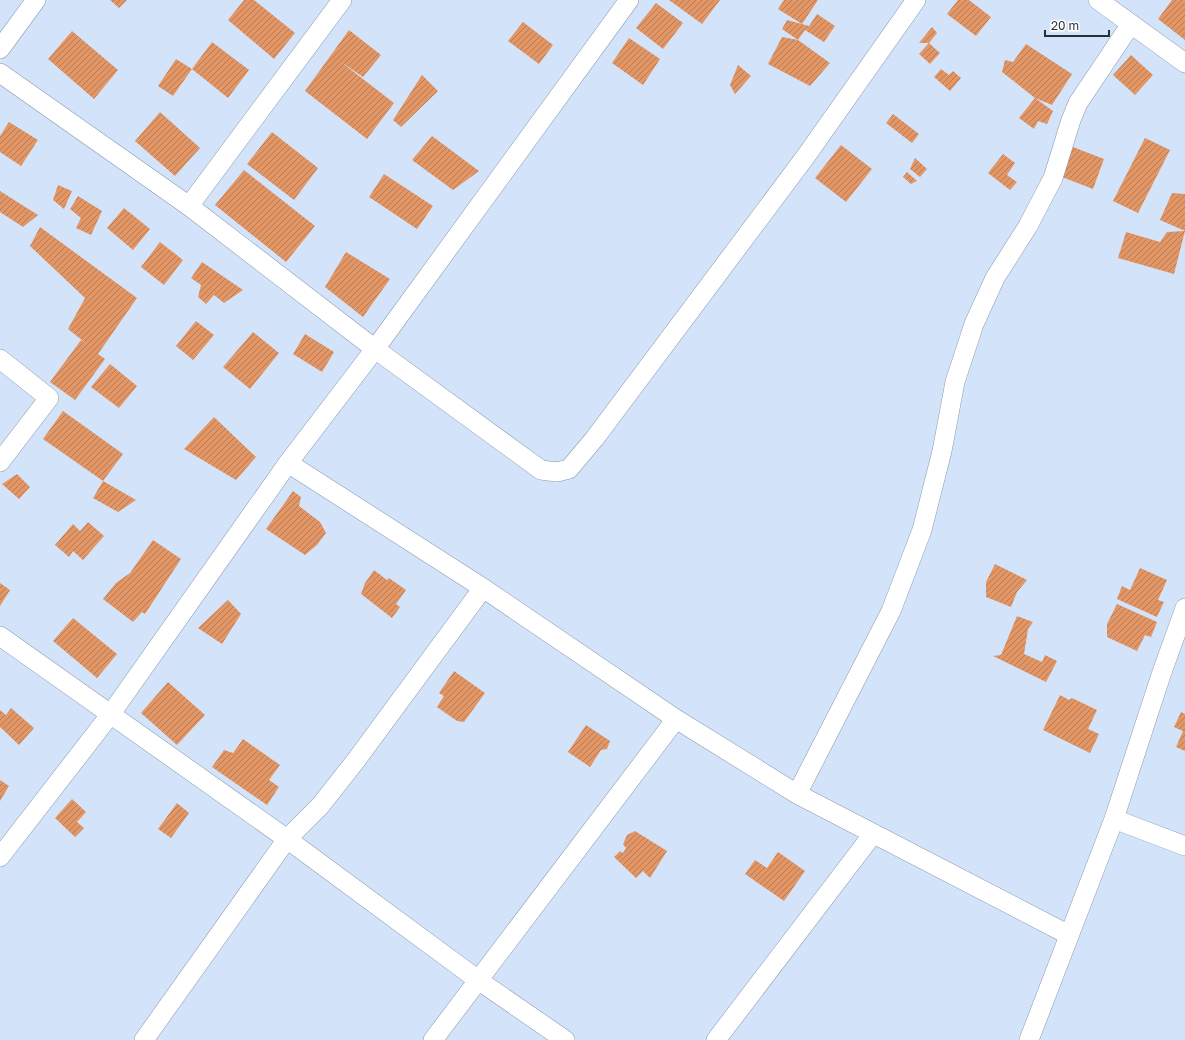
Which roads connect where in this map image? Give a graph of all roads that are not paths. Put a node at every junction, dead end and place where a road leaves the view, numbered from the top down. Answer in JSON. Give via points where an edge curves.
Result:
{"nodes":[{"id":1,"x":36,"y":0,"type":"edge"},
{"id":2,"x":342,"y":0,"type":"edge"},
{"id":3,"x":629,"y":0,"type":"edge"},
{"id":4,"x":916,"y":0,"type":"edge"},
{"id":5,"x":1098,"y":0,"type":"edge"},
{"id":6,"x":1130,"y":24,"type":"junction"},
{"id":7,"x":0,"y":49,"type":"edge"},
{"id":8,"x":1185,"y":63,"type":"edge"},
{"id":9,"x":0,"y":73,"type":"edge"},
{"id":10,"x":189,"y":206,"type":"junction"},
{"id":11,"x":375,"y":349,"type":"junction"},
{"id":12,"x":0,"y":359,"type":"edge"},
{"id":13,"x":0,"y":462,"type":"edge"},
{"id":14,"x":288,"y":463,"type":"junction"},
{"id":15,"x":483,"y":588,"type":"junction"},
{"id":16,"x":1185,"y":608,"type":"edge"},
{"id":17,"x":0,"y":636,"type":"edge"},
{"id":18,"x":110,"y":715,"type":"junction"},
{"id":19,"x":676,"y":719,"type":"junction"},
{"id":20,"x":797,"y":794,"type":"junction"},
{"id":21,"x":1114,"y":819,"type":"junction"},
{"id":22,"x":873,"y":834,"type":"junction"},
{"id":23,"x":287,"y":839,"type":"junction"},
{"id":24,"x":1185,"y":846,"type":"edge"},
{"id":25,"x":0,"y":857,"type":"edge"},
{"id":26,"x":1069,"y":935,"type":"junction"},
{"id":27,"x":478,"y":980,"type":"junction"},
{"id":28,"x":144,"y":1040,"type":"edge"},
{"id":29,"x":433,"y":1040,"type":"edge"},
{"id":30,"x":565,"y":1040,"type":"edge"},
{"id":31,"x":716,"y":1040,"type":"edge"},
{"id":32,"x":1029,"y":1040,"type":"edge"}],
"edges":[{"from":1,"to":7,"type":"street"},
{"from":2,"to":10,"type":"street"},
{"from":3,"to":11,"type":"street"},
{"from":4,"to":11,"type":"street","via":[[782,188],[569,469],[557,472],[541,470]]},
{"from":5,"to":6,"type":"street"},
{"from":6,"to":8,"type":"street"},
{"from":6,"to":20,"type":"street","via":[[1078,103],[1070,120],[1053,178],[1028,226],[995,278],[974,324],[955,382],[942,451],[922,530],[891,611]]},
{"from":9,"to":10,"type":"street"},
{"from":10,"to":11,"type":"street"},
{"from":11,"to":14,"type":"street"},
{"from":12,"to":13,"type":"street","via":[[49,398]]},
{"from":14,"to":15,"type":"street"},
{"from":14,"to":18,"type":"street"},
{"from":15,"to":19,"type":"street"},
{"from":15,"to":23,"type":"street","via":[[353,765],[320,806]]},
{"from":16,"to":21,"type":"street"},
{"from":17,"to":18,"type":"street"},
{"from":18,"to":23,"type":"street"},
{"from":18,"to":25,"type":"street"},
{"from":19,"to":20,"type":"street"},
{"from":19,"to":27,"type":"street"},
{"from":20,"to":22,"type":"street"},
{"from":21,"to":24,"type":"street"},
{"from":21,"to":26,"type":"street"},
{"from":22,"to":26,"type":"street"},
{"from":22,"to":31,"type":"street"},
{"from":23,"to":27,"type":"street"},
{"from":23,"to":28,"type":"street"},
{"from":26,"to":32,"type":"street"},
{"from":27,"to":29,"type":"street"},
{"from":27,"to":30,"type":"street"}]}
